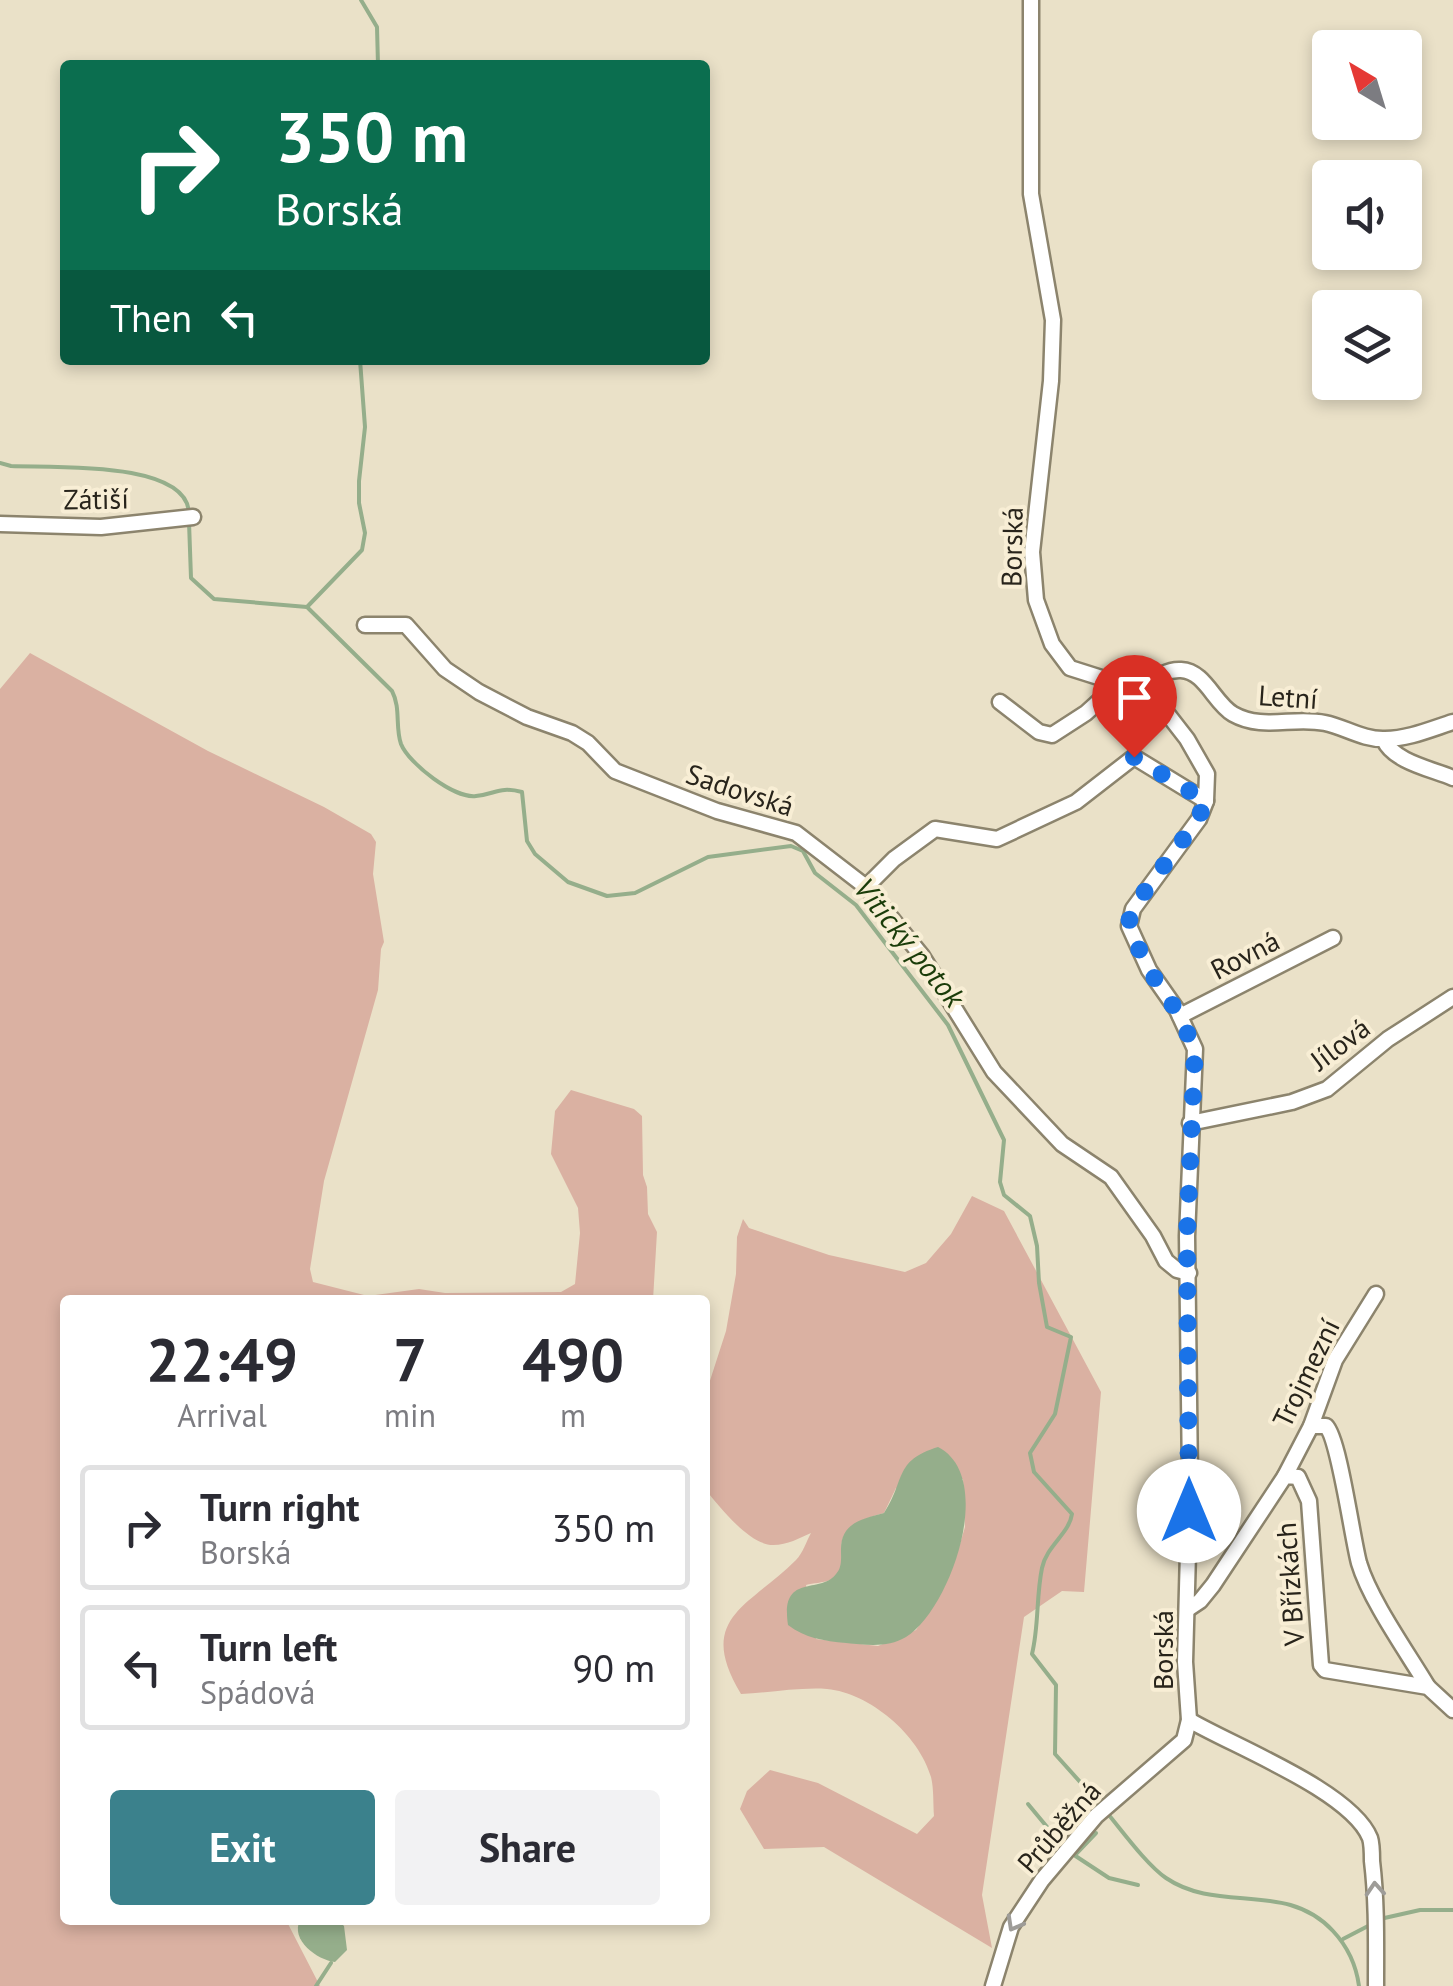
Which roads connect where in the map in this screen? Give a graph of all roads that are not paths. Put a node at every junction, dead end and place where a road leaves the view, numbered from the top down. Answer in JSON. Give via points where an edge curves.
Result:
{"nodes":[{"id":1,"x":1031,"y":0,"type":"edge"},
{"id":2,"x":190,"y":517,"type":"dead end"},
{"id":3,"x":0,"y":524,"type":"edge"},
{"id":4,"x":366,"y":626,"type":"dead end"},
{"id":5,"x":1118,"y":684,"type":"junction"},
{"id":6,"x":1140,"y":689,"type":"junction"},
{"id":7,"x":1000,"y":702,"type":"dead end"},
{"id":8,"x":1453,"y":722,"type":"edge"},
{"id":9,"x":1384,"y":740,"type":"junction"},
{"id":10,"x":1453,"y":778,"type":"edge"},
{"id":11,"x":1206,"y":801,"type":"junction"},
{"id":12,"x":866,"y":888,"type":"junction"},
{"id":13,"x":1333,"y":938,"type":"dead end"},
{"id":14,"x":1453,"y":997,"type":"edge"},
{"id":15,"x":1180,"y":1016,"type":"junction"},
{"id":16,"x":1190,"y":1123,"type":"junction"},
{"id":17,"x":1189,"y":1273,"type":"junction"},
{"id":18,"x":1376,"y":1294,"type":"dead end"},
{"id":19,"x":1311,"y":1426,"type":"junction"},
{"id":20,"x":1285,"y":1476,"type":"junction"},
{"id":21,"x":1188,"y":1608,"type":"junction"},
{"id":22,"x":1428,"y":1687,"type":"junction"},
{"id":23,"x":1453,"y":1710,"type":"edge"},
{"id":24,"x":1189,"y":1720,"type":"junction"},
{"id":25,"x":993,"y":1986,"type":"edge"},
{"id":26,"x":1376,"y":1986,"type":"edge"}],
"edges":[{"from":1,"to":5,"type":"street","name":"Borská","via":[[1031,194],[1052,320],[1032,552],[1036,600],[1052,644],[1070,668]]},
{"from":2,"to":3,"type":"street","name":"Zátiší","via":[[101,527]]},
{"from":4,"to":12,"type":"street","name":"Sadovská","via":[[406,625],[445,669],[527,717],[572,733],[615,771],[796,833]]},
{"from":5,"to":6,"type":"street","name":"Borská"},
{"from":5,"to":7,"type":"street","via":[[1052,736]]},
{"from":6,"to":9,"type":"street","name":"Letní","via":[[1165,672],[1184,670],[1198,676],[1228,712],[1246,720],[1325,722]]},
{"from":6,"to":11,"type":"street","via":[[1152,694],[1187,739],[1207,774]]},
{"from":8,"to":9,"type":"street"},
{"from":9,"to":10,"type":"street","via":[[1388,750]]},
{"from":11,"to":12,"type":"street","via":[[1134,757],[1076,802],[997,839],[935,829]]},
{"from":11,"to":15,"type":"street","name":"Borská","via":[[1132,909],[1128,926]]},
{"from":12,"to":17,"type":"street","name":"Sadovská","via":[[922,956],[994,1072],[1062,1144],[1110,1177],[1166,1261]]},
{"from":13,"to":15,"type":"street","name":"Rovná"},
{"from":14,"to":16,"type":"street","name":"Jílová","via":[[1327,1089]]},
{"from":15,"to":16,"type":"street","name":"Borská","via":[[1195,1049]]},
{"from":16,"to":17,"type":"street","name":"Borská"},
{"from":17,"to":21,"type":"street","name":"Borská"},
{"from":18,"to":19,"type":"street","name":"Trojmezní","via":[[1335,1360]]},
{"from":19,"to":20,"type":"street","name":"Trojmezní"},
{"from":19,"to":22,"type":"street","via":[[1326,1426],[1333,1434],[1364,1576]]},
{"from":20,"to":21,"type":"street","name":"V Břízkách","via":[[1213,1585]]},
{"from":20,"to":22,"type":"street","name":"V Břízkách","via":[[1298,1477],[1309,1501],[1324,1670]]},
{"from":21,"to":24,"type":"street","name":"Borská"},
{"from":22,"to":23,"type":"street"},
{"from":24,"to":25,"type":"street","name":"Průběžná","one_way":true,"via":[[1184,1740],[1096,1816],[1042,1880],[1010,1928]]},
{"from":26,"to":24,"type":"street","name":"Borská","one_way":true,"via":[[1370,1837],[1344,1806]]}]}
